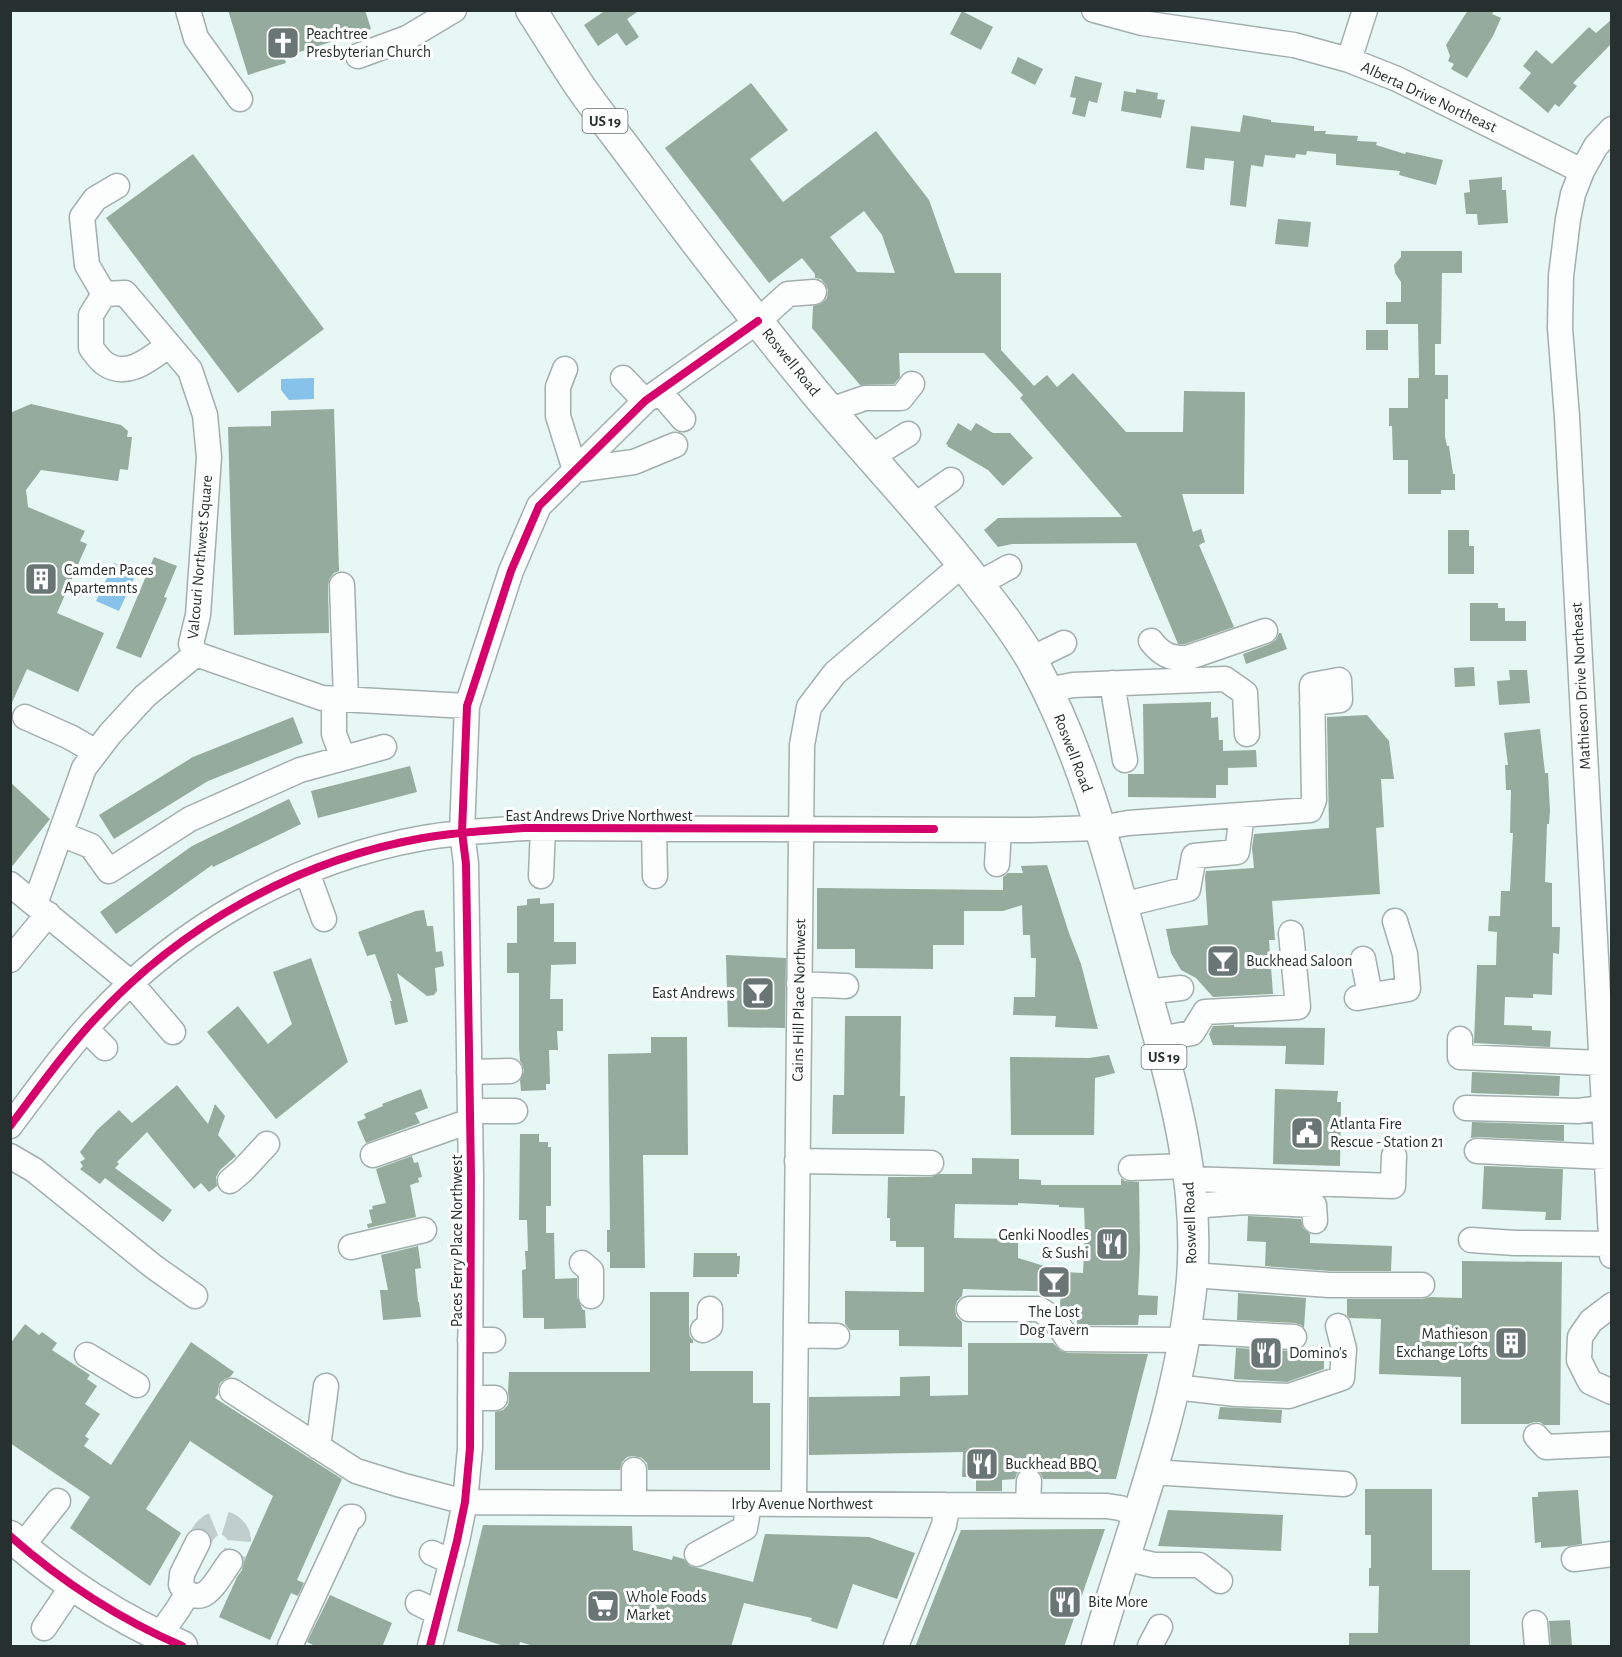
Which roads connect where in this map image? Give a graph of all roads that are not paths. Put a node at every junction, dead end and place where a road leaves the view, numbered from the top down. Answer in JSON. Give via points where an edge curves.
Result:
{"nodes":[{"id":1,"x":170,"y":10,"type":"edge"},
{"id":2,"x":188,"y":10,"type":"edge"},
{"id":3,"x":454,"y":10,"type":"edge"},
{"id":4,"x":531,"y":10,"type":"edge"},
{"id":5,"x":1094,"y":10,"type":"edge"},
{"id":6,"x":1365,"y":10,"type":"edge"},
{"id":7,"x":196,"y":38,"type":"junction"},
{"id":8,"x":358,"y":56,"type":"dead end"},
{"id":9,"x":1349,"y":60,"type":"junction"},
{"id":10,"x":240,"y":99,"type":"dead end"},
{"id":11,"x":1611,"y":129,"type":"edge"},
{"id":12,"x":1582,"y":171,"type":"junction"},
{"id":13,"x":117,"y":186,"type":"dead end"},
{"id":14,"x":814,"y":292,"type":"dead end"},
{"id":15,"x":104,"y":294,"type":"junction"},
{"id":16,"x":758,"y":321,"type":"junction"},
{"id":17,"x":169,"y":345,"type":"junction"},
{"id":18,"x":565,"y":369,"type":"dead end"},
{"id":19,"x":623,"y":378,"type":"dead end"},
{"id":20,"x":912,"y":384,"type":"dead end"},
{"id":21,"x":652,"y":396,"type":"junction"},
{"id":22,"x":830,"y":410,"type":"junction"},
{"id":23,"x":683,"y":419,"type":"dead end"},
{"id":24,"x":908,"y":434,"type":"dead end"},
{"id":25,"x":675,"y":445,"type":"dead end"},
{"id":26,"x":872,"y":457,"type":"junction"},
{"id":27,"x":575,"y":470,"type":"junction"},
{"id":28,"x":951,"y":480,"type":"dead end"},
{"id":29,"x":914,"y":506,"type":"junction"},
{"id":30,"x":1009,"y":567,"type":"dead end"},
{"id":31,"x":970,"y":574,"type":"junction"},
{"id":32,"x":342,"y":585,"type":"dead end"},
{"id":33,"x":1265,"y":631,"type":"dead end"},
{"id":34,"x":1151,"y":641,"type":"dead end"},
{"id":35,"x":1064,"y":642,"type":"dead end"},
{"id":36,"x":196,"y":654,"type":"junction"},
{"id":37,"x":1031,"y":659,"type":"junction"},
{"id":38,"x":1112,"y":683,"type":"junction"},
{"id":39,"x":1047,"y":690,"type":"junction"},
{"id":40,"x":340,"y":699,"type":"junction"},
{"id":41,"x":1312,"y":703,"type":"dead end"},
{"id":42,"x":467,"y":706,"type":"junction"},
{"id":43,"x":26,"y":717,"type":"dead end"},
{"id":44,"x":1247,"y":734,"type":"dead end"},
{"id":45,"x":384,"y":747,"type":"dead end"},
{"id":46,"x":96,"y":752,"type":"junction"},
{"id":47,"x":344,"y":758,"type":"junction"},
{"id":48,"x":1125,"y":760,"type":"dead end"},
{"id":49,"x":1242,"y":815,"type":"junction"},
{"id":50,"x":543,"y":828,"type":"junction"},
{"id":51,"x":654,"y":828,"type":"junction"},
{"id":52,"x":1100,"y":828,"type":"junction"},
{"id":53,"x":801,"y":829,"type":"junction"},
{"id":54,"x":999,"y":830,"type":"junction"},
{"id":55,"x":462,"y":832,"type":"junction"},
{"id":56,"x":61,"y":834,"type":"junction"},
{"id":57,"x":997,"y":864,"type":"dead end"},
{"id":58,"x":307,"y":872,"type":"junction"},
{"id":59,"x":541,"y":876,"type":"dead end"},
{"id":60,"x":655,"y":876,"type":"dead end"},
{"id":61,"x":10,"y":884,"type":"edge"},
{"id":62,"x":1122,"y":905,"type":"junction"},
{"id":63,"x":42,"y":909,"type":"junction"},
{"id":64,"x":324,"y":919,"type":"dead end"},
{"id":65,"x":1395,"y":921,"type":"dead end"},
{"id":66,"x":1291,"y":933,"type":"dead end"},
{"id":67,"x":1363,"y":959,"type":"dead end"},
{"id":68,"x":10,"y":960,"type":"edge"},
{"id":69,"x":131,"y":983,"type":"junction"},
{"id":70,"x":799,"y":984,"type":"junction"},
{"id":71,"x":846,"y":986,"type":"dead end"},
{"id":72,"x":1181,"y":988,"type":"dead end"},
{"id":73,"x":1146,"y":992,"type":"junction"},
{"id":74,"x":86,"y":1029,"type":"junction"},
{"id":75,"x":172,"y":1032,"type":"dead end"},
{"id":76,"x":1159,"y":1039,"type":"junction"},
{"id":77,"x":1460,"y":1039,"type":"dead end"},
{"id":78,"x":105,"y":1048,"type":"dead end"},
{"id":79,"x":1601,"y":1063,"type":"junction"},
{"id":80,"x":510,"y":1071,"type":"dead end"},
{"id":81,"x":469,"y":1072,"type":"junction"},
{"id":82,"x":1466,"y":1108,"type":"dead end"},
{"id":83,"x":515,"y":1111,"type":"dead end"},
{"id":84,"x":1606,"y":1115,"type":"edge"},
{"id":85,"x":470,"y":1116,"type":"junction"},
{"id":86,"x":10,"y":1125,"type":"edge"},
{"id":87,"x":267,"y":1144,"type":"dead end"},
{"id":88,"x":1477,"y":1151,"type":"dead end"},
{"id":89,"x":10,"y":1155,"type":"edge"},
{"id":90,"x":373,"y":1155,"type":"dead end"},
{"id":91,"x":1394,"y":1156,"type":"dead end"},
{"id":92,"x":1606,"y":1157,"type":"junction"},
{"id":93,"x":797,"y":1161,"type":"junction"},
{"id":94,"x":931,"y":1163,"type":"dead end"},
{"id":95,"x":1131,"y":1168,"type":"dead end"},
{"id":96,"x":230,"y":1181,"type":"dead end"},
{"id":97,"x":1189,"y":1184,"type":"junction"},
{"id":98,"x":1315,"y":1221,"type":"dead end"},
{"id":99,"x":424,"y":1230,"type":"dead end"},
{"id":100,"x":1471,"y":1240,"type":"dead end"},
{"id":101,"x":1611,"y":1244,"type":"edge"},
{"id":102,"x":351,"y":1246,"type":"dead end"},
{"id":103,"x":1611,"y":1256,"type":"edge"},
{"id":104,"x":582,"y":1263,"type":"dead end"},
{"id":105,"x":1192,"y":1275,"type":"junction"},
{"id":106,"x":1422,"y":1285,"type":"dead end"},
{"id":107,"x":195,"y":1296,"type":"dead end"},
{"id":108,"x":591,"y":1296,"type":"dead end"},
{"id":109,"x":1611,"y":1305,"type":"edge"},
{"id":110,"x":969,"y":1309,"type":"dead end"},
{"id":111,"x":1338,"y":1326,"type":"dead end"},
{"id":112,"x":837,"y":1336,"type":"dead end"},
{"id":113,"x":1185,"y":1336,"type":"junction"},
{"id":114,"x":1294,"y":1337,"type":"dead end"},
{"id":115,"x":790,"y":1341,"type":"junction"},
{"id":116,"x":87,"y":1355,"type":"dead end"},
{"id":117,"x":137,"y":1385,"type":"dead end"},
{"id":118,"x":326,"y":1386,"type":"dead end"},
{"id":119,"x":1175,"y":1387,"type":"junction"},
{"id":120,"x":232,"y":1391,"type":"dead end"},
{"id":121,"x":1611,"y":1392,"type":"edge"},
{"id":122,"x":470,"y":1398,"type":"junction"},
{"id":123,"x":495,"y":1398,"type":"dead end"},
{"id":124,"x":1536,"y":1436,"type":"dead end"},
{"id":125,"x":1611,"y":1444,"type":"edge"},
{"id":126,"x":318,"y":1447,"type":"junction"},
{"id":127,"x":634,"y":1470,"type":"dead end"},
{"id":128,"x":1151,"y":1472,"type":"junction"},
{"id":129,"x":1029,"y":1481,"type":"dead end"},
{"id":130,"x":1344,"y":1484,"type":"dead end"},
{"id":131,"x":58,"y":1501,"type":"dead end"},
{"id":132,"x":465,"y":1502,"type":"junction"},
{"id":133,"x":634,"y":1503,"type":"junction"},
{"id":134,"x":749,"y":1504,"type":"junction"},
{"id":135,"x":794,"y":1504,"type":"junction"},
{"id":136,"x":945,"y":1505,"type":"junction"},
{"id":137,"x":1028,"y":1505,"type":"junction"},
{"id":138,"x":1138,"y":1515,"type":"junction"},
{"id":139,"x":353,"y":1517,"type":"dead end"},
{"id":140,"x":16,"y":1541,"type":"edge"},
{"id":141,"x":198,"y":1542,"type":"tunnel mouth"},
{"id":142,"x":697,"y":1554,"type":"dead end"},
{"id":143,"x":1611,"y":1554,"type":"edge"},
{"id":144,"x":1124,"y":1558,"type":"junction"},
{"id":145,"x":1574,"y":1559,"type":"dead end"},
{"id":146,"x":230,"y":1562,"type":"tunnel mouth"},
{"id":147,"x":1220,"y":1581,"type":"dead end"},
{"id":148,"x":73,"y":1585,"type":"junction"},
{"id":149,"x":187,"y":1594,"type":"junction"},
{"id":150,"x":1534,"y":1623,"type":"dead end"},
{"id":151,"x":44,"y":1628,"type":"dead end"},
{"id":152,"x":170,"y":1641,"type":"edge"},
{"id":153,"x":290,"y":1647,"type":"edge"},
{"id":154,"x":430,"y":1647,"type":"edge"},
{"id":155,"x":896,"y":1647,"type":"edge"},
{"id":156,"x":1097,"y":1647,"type":"edge"},
{"id":157,"x":1537,"y":1647,"type":"edge"}],
"edges":[{"from":1,"to":7,"type":"street"},
{"from":2,"to":7,"type":"street"},
{"from":3,"to":8,"type":"street","via":[[407,38]]},
{"from":4,"to":16,"type":"main road","name":"Roswell Road","number":"US 19","via":[[582,90]]},
{"from":5,"to":9,"type":"street","name":"Alberta Drive Northeast","via":[[1142,23],[1294,45]]},
{"from":6,"to":9,"type":"street"},
{"from":7,"to":10,"type":"street"},
{"from":9,"to":12,"type":"street","name":"Alberta Drive Northeast"},
{"from":11,"to":12,"type":"street","name":"Mathieson Drive Northeast"},
{"from":12,"to":79,"type":"street","name":"Mathieson Drive Northeast","via":[[1568,219],[1560,328]]},
{"from":13,"to":15,"type":"street","via":[[95,199],[82,217],[87,265]]},
{"from":14,"to":16,"type":"street","name":"Paces Ferry Place Northwest","via":[[788,294]]},
{"from":15,"to":17,"type":"street","name":"Valcouri Northwest Square","via":[[125,293]]},
{"from":15,"to":17,"type":"street","via":[[91,315],[91,348],[106,364],[124,370],[146,363]]},
{"from":16,"to":21,"type":"street","name":"Paces Ferry Place Northwest"},
{"from":16,"to":22,"type":"main road","name":"Roswell Road","number":"US 19"},
{"from":17,"to":36,"type":"street","name":"Valcouri Northwest Square","via":[[190,370],[205,415],[209,457],[198,615],[191,644]]},
{"from":18,"to":27,"type":"street","via":[[558,387],[558,416]]},
{"from":19,"to":21,"type":"street"},
{"from":20,"to":22,"type":"street","via":[[901,398],[865,398]]},
{"from":21,"to":23,"type":"street"},
{"from":21,"to":27,"type":"street","name":"Paces Ferry Place Northwest"},
{"from":22,"to":26,"type":"main road","name":"Roswell Road","number":"US 19"},
{"from":24,"to":26,"type":"street"},
{"from":25,"to":27,"type":"street","via":[[634,462]]},
{"from":26,"to":29,"type":"main road","name":"Roswell Road","number":"US 19"},
{"from":27,"to":42,"type":"street","name":"Paces Ferry Place Northwest","via":[[540,506],[511,571]]},
{"from":28,"to":29,"type":"street"},
{"from":29,"to":31,"type":"main road","name":"Roswell Road","number":"US 19"},
{"from":30,"to":31,"type":"street","name":"Cains Hill Place Northwest"},
{"from":31,"to":37,"type":"main road","name":"Roswell Road","number":"US 19"},
{"from":31,"to":53,"type":"street","name":"Cains Hill Place Northwest","via":[[835,673],[809,707],[802,745]]},
{"from":32,"to":40,"type":"street"},
{"from":33,"to":34,"type":"street","via":[[1187,658],[1167,656]]},
{"from":35,"to":37,"type":"street"},
{"from":36,"to":40,"type":"street","via":[[322,698]]},
{"from":36,"to":46,"type":"street","name":"Valcouri Northwest Square","via":[[146,696]]},
{"from":37,"to":39,"type":"main road","name":"Roswell Road","number":"US 19"},
{"from":38,"to":39,"type":"street"},
{"from":38,"to":44,"type":"street","via":[[1225,679],[1245,693]]},
{"from":38,"to":48,"type":"street"},
{"from":39,"to":52,"type":"main road","name":"Roswell Road","number":"US 19","via":[[1076,757]]},
{"from":40,"to":42,"type":"street"},
{"from":40,"to":47,"type":"street","via":[[334,735]]},
{"from":41,"to":49,"type":"street","name":"East Andrews Drive Northwest","via":[[1314,800],[1310,810]]},
{"from":42,"to":55,"type":"street","name":"Paces Ferry Place Northwest"},
{"from":43,"to":46,"type":"street"},
{"from":45,"to":47,"type":"street"},
{"from":46,"to":56,"type":"street","name":"Valcouri Northwest Square","via":[[84,768]]},
{"from":47,"to":56,"type":"street","via":[[300,770],[190,819],[109,871],[91,846]]},
{"from":49,"to":52,"type":"street","name":"East Andrews Drive Northwest","via":[[1128,822]]},
{"from":49,"to":62,"type":"street","via":[[1237,852],[1194,856],[1188,889]]},
{"from":50,"to":51,"type":"street","name":"East Andrews Drive Northwest"},
{"from":50,"to":55,"type":"street","name":"East Andrews Drive Northwest"},
{"from":50,"to":59,"type":"street"},
{"from":51,"to":53,"type":"street","name":"East Andrews Drive Northwest"},
{"from":51,"to":60,"type":"street"},
{"from":52,"to":54,"type":"street","name":"East Andrews Drive Northwest"},
{"from":52,"to":62,"type":"main road","name":"Roswell Road","number":"US 19"},
{"from":53,"to":54,"type":"street","name":"East Andrews Drive Northwest"},
{"from":53,"to":70,"type":"street","name":"Cains Hill Place Northwest","via":[[793,878]]},
{"from":54,"to":57,"type":"street"},
{"from":55,"to":58,"type":"street","name":"East Andrews Drive Northwest","via":[[381,847]]},
{"from":55,"to":81,"type":"street","name":"Paces Ferry Place Northwest","via":[[466,864]]},
{"from":56,"to":63,"type":"street","name":"Valcouri Northwest Square"},
{"from":58,"to":64,"type":"street"},
{"from":58,"to":69,"type":"street","name":"East Andrews Drive Northwest","via":[[213,920]]},
{"from":61,"to":63,"type":"street"},
{"from":62,"to":73,"type":"main road","name":"Roswell Road","number":"US 19","via":[[1122,936]]},
{"from":63,"to":68,"type":"street","name":"Valcouri Northwest Square"},
{"from":63,"to":69,"type":"street"},
{"from":65,"to":67,"type":"street","via":[[1408,989],[1364,997]]},
{"from":66,"to":76,"type":"street","via":[[1298,1007],[1205,1012],[1192,1033]]},
{"from":69,"to":74,"type":"street","name":"East Andrews Drive Northwest"},
{"from":69,"to":75,"type":"street"},
{"from":70,"to":71,"type":"street"},
{"from":70,"to":93,"type":"street","name":"Cains Hill Place Northwest"},
{"from":72,"to":73,"type":"street"},
{"from":73,"to":76,"type":"main road","name":"Roswell Road","number":"US 19"},
{"from":74,"to":78,"type":"street"},
{"from":74,"to":86,"type":"street","name":"East Andrews Drive Northwest"},
{"from":76,"to":97,"type":"main road","name":"Roswell Road","number":"US 19","via":[[1175,1098]]},
{"from":77,"to":79,"type":"street","via":[[1460,1057]]},
{"from":79,"to":84,"type":"street","name":"Mathieson Drive Northeast"},
{"from":80,"to":81,"type":"street"},
{"from":81,"to":85,"type":"street","name":"Paces Ferry Place Northwest"},
{"from":82,"to":84,"type":"street"},
{"from":83,"to":85,"type":"street"},
{"from":84,"to":92,"type":"street","name":"Mathieson Drive Northeast"},
{"from":85,"to":90,"type":"street"},
{"from":85,"to":122,"type":"street","name":"Paces Ferry Place Northwest","via":[[477,1149],[478,1194],[469,1237],[482,1340]]},
{"from":87,"to":96,"type":"street"},
{"from":88,"to":92,"type":"street"},
{"from":89,"to":107,"type":"street"},
{"from":91,"to":97,"type":"street","via":[[1393,1186]]},
{"from":92,"to":101,"type":"street","name":"Mathieson Drive Northeast"},
{"from":93,"to":94,"type":"street"},
{"from":93,"to":115,"type":"street","name":"Cains Hill Place Northwest","via":[[804,1193],[804,1262],[787,1308]]},
{"from":95,"to":97,"type":"street"},
{"from":97,"to":98,"type":"street","via":[[1246,1202],[1314,1205]]},
{"from":97,"to":105,"type":"main road","name":"Roswell Road","number":"US 19"},
{"from":99,"to":102,"type":"street"},
{"from":100,"to":101,"type":"street"},
{"from":101,"to":103,"type":"street","name":"Mathieson Drive Northeast"},
{"from":104,"to":108,"type":"street","via":[[591,1271]]},
{"from":105,"to":106,"type":"street","via":[[1329,1285]]},
{"from":105,"to":113,"type":"main road","name":"Roswell Road","number":"US 19"},
{"from":109,"to":121,"type":"street","via":[[1580,1336],[1579,1360],[1590,1382]]},
{"from":110,"to":113,"type":"street","via":[[1040,1309],[1054,1319],[1068,1339]]},
{"from":111,"to":119,"type":"street","via":[[1344,1349],[1342,1378],[1289,1396]]},
{"from":112,"to":115,"type":"street"},
{"from":113,"to":114,"type":"street"},
{"from":113,"to":119,"type":"main road","name":"Roswell Road","number":"US 19"},
{"from":115,"to":135,"type":"street","name":"Cains Hill Place Northwest"},
{"from":116,"to":117,"type":"street"},
{"from":118,"to":126,"type":"street"},
{"from":119,"to":128,"type":"main road","name":"Roswell Road","number":"US 19"},
{"from":120,"to":126,"type":"street","name":"Irby Avenue Northwest"},
{"from":122,"to":123,"type":"street"},
{"from":122,"to":132,"type":"street","name":"Paces Ferry Place Northwest"},
{"from":124,"to":125,"type":"street","via":[[1546,1447]]},
{"from":126,"to":132,"type":"street","name":"Irby Avenue Northwest","via":[[356,1471]]},
{"from":127,"to":133,"type":"street"},
{"from":128,"to":130,"type":"street"},
{"from":128,"to":138,"type":"main road","name":"Roswell Road","number":"US 19"},
{"from":129,"to":137,"type":"street"},
{"from":131,"to":140,"type":"street"},
{"from":132,"to":133,"type":"street","name":"Irby Avenue Northwest"},
{"from":132,"to":154,"type":"street","name":"Paces Ferry Place Northwest","via":[[442,1558],[428,1608]]},
{"from":133,"to":134,"type":"street","name":"Irby Avenue Northwest"},
{"from":134,"to":135,"type":"street","name":"Irby Avenue Northwest"},
{"from":134,"to":142,"type":"street","via":[[745,1528]]},
{"from":135,"to":136,"type":"street","name":"Irby Avenue Northwest"},
{"from":136,"to":137,"type":"street","name":"Irby Avenue Northwest"},
{"from":136,"to":155,"type":"street","via":[[944,1525]]},
{"from":137,"to":138,"type":"street","name":"Irby Avenue Northwest","via":[[1107,1506]]},
{"from":138,"to":144,"type":"main road","name":"Roswell Road","number":"US 19"},
{"from":139,"to":153,"type":"street"},
{"from":140,"to":148,"type":"main road"},
{"from":141,"to":149,"type":"street","via":[[182,1574],[181,1585]]},
{"from":143,"to":145,"type":"street"},
{"from":144,"to":147,"type":"street","via":[[1154,1565],[1199,1565]]},
{"from":144,"to":156,"type":"main road","name":"Roswell Road","number":"US 19"},
{"from":146,"to":149,"type":"street","via":[[210,1590],[203,1595]]},
{"from":148,"to":151,"type":"street"},
{"from":148,"to":152,"type":"main road"},
{"from":149,"to":152,"type":"street"},
{"from":150,"to":157,"type":"street"}]}
